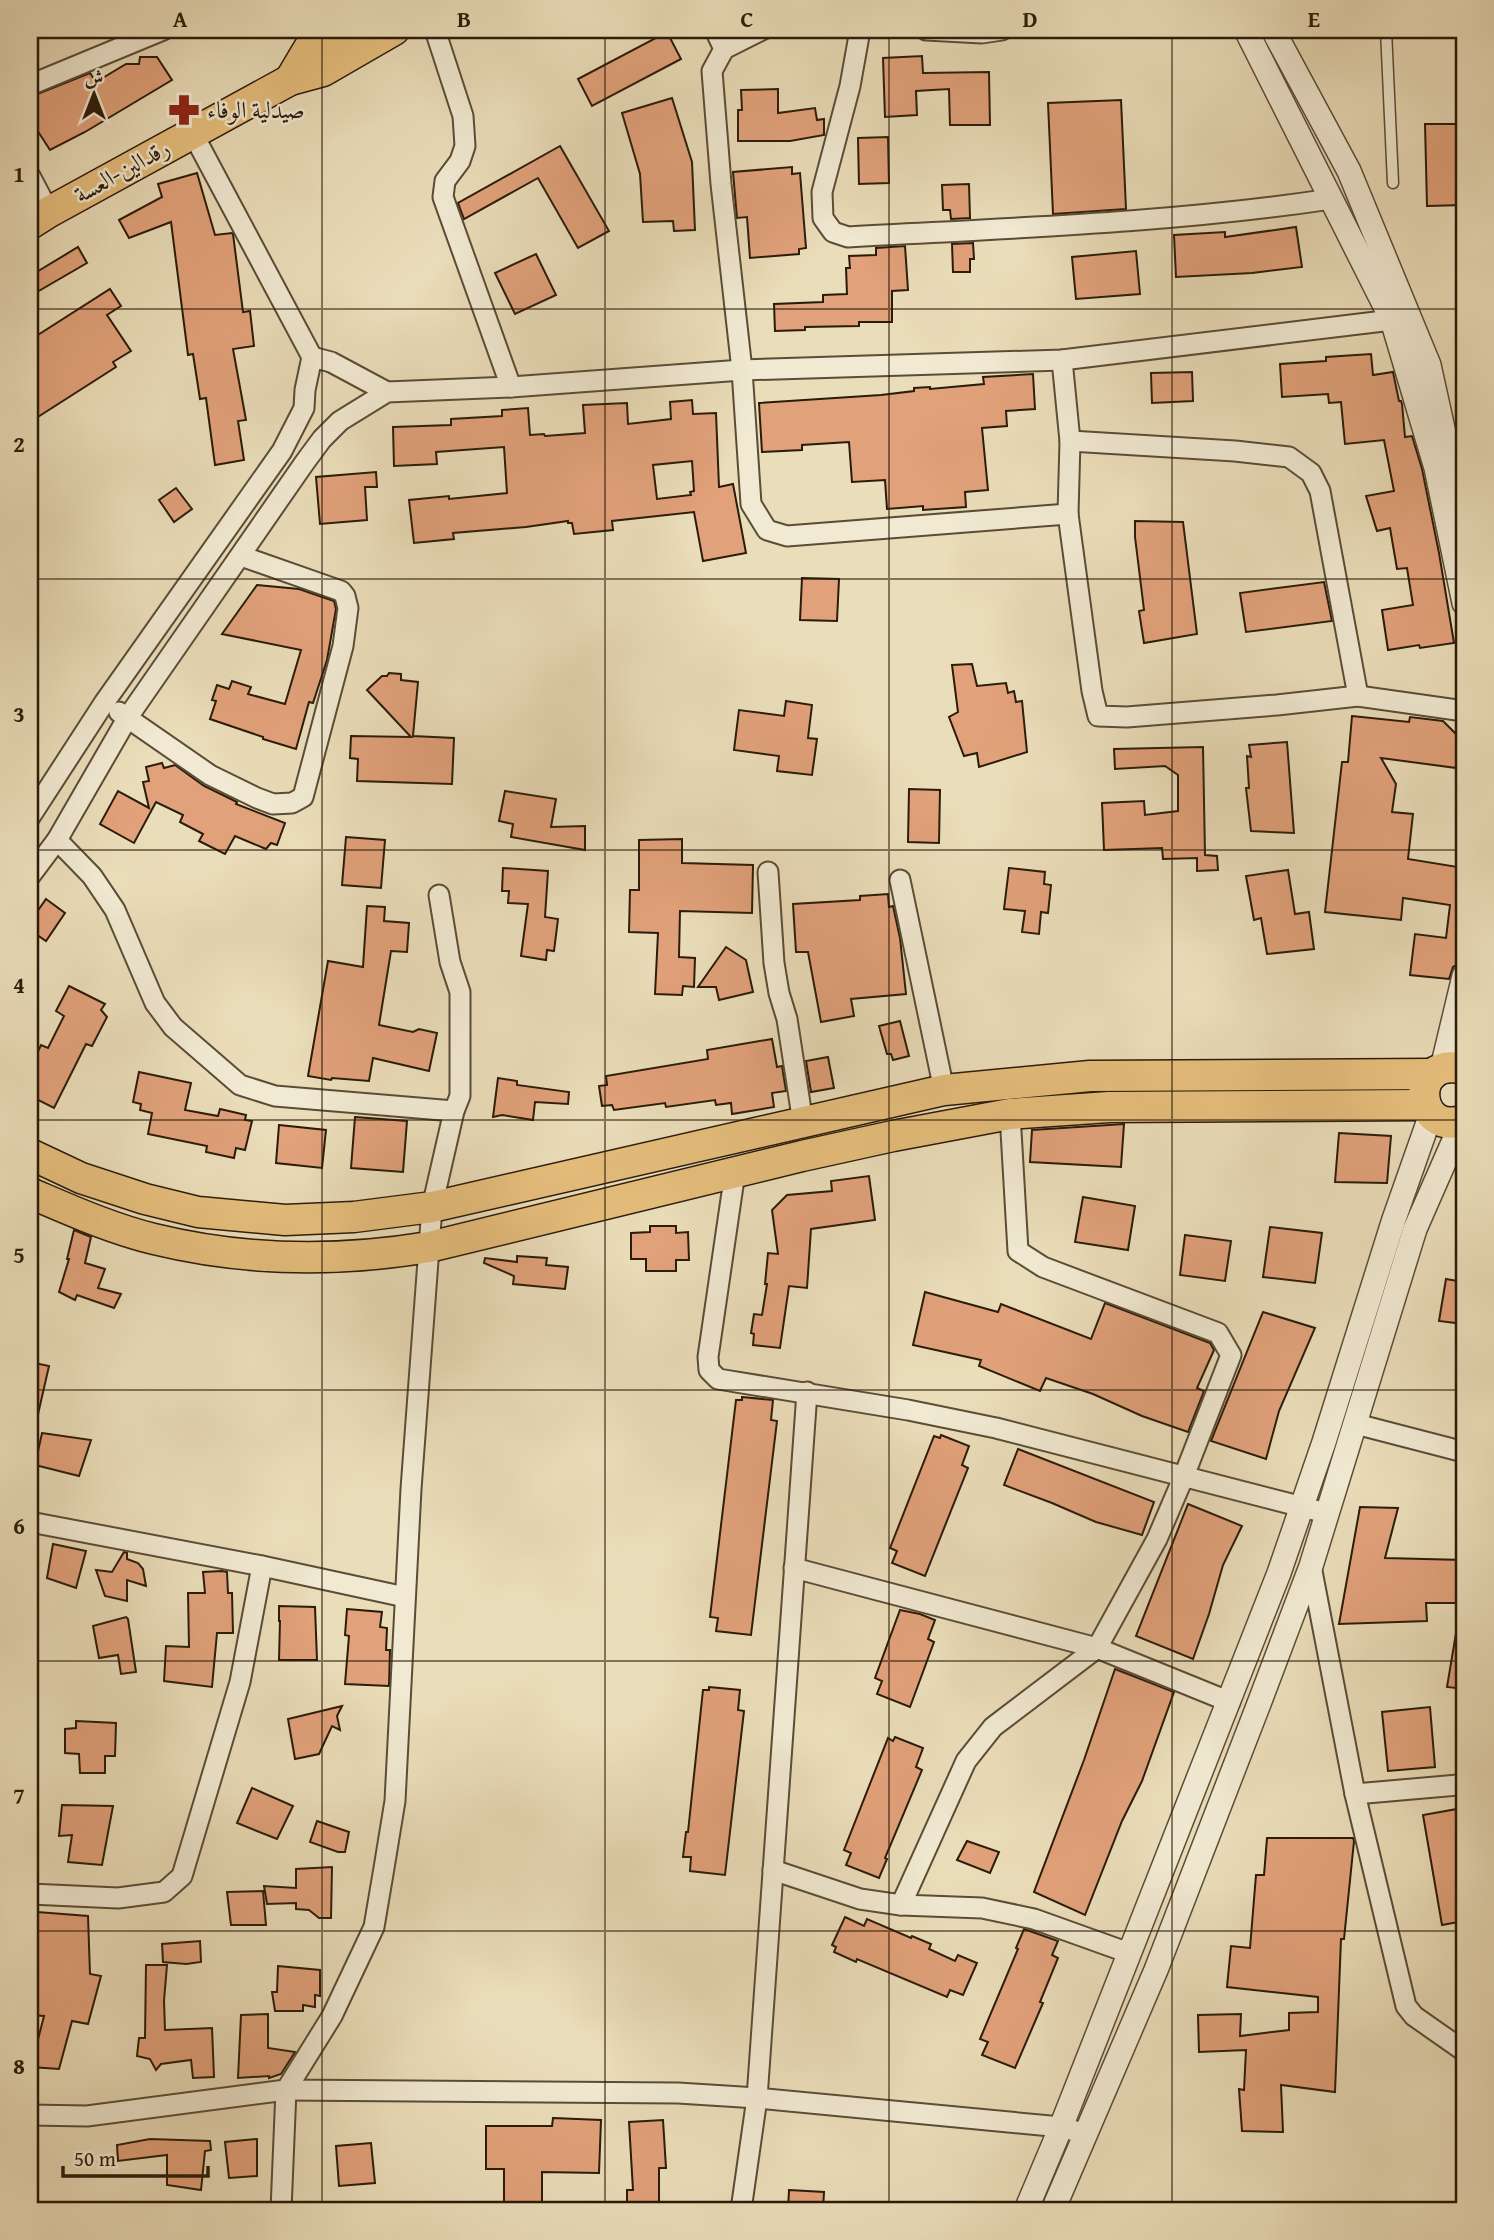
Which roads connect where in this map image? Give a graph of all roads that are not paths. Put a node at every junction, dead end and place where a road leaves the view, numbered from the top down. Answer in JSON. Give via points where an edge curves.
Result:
{"nodes":[{"id":1,"x":163,"y":30,"type":"edge"},
{"id":2,"x":342,"y":30,"type":"edge"},
{"id":3,"x":394,"y":30,"type":"edge"},
{"id":4,"x":435,"y":30,"type":"edge"},
{"id":5,"x":715,"y":30,"type":"edge"},
{"id":6,"x":762,"y":30,"type":"edge"},
{"id":7,"x":860,"y":30,"type":"edge"},
{"id":8,"x":926,"y":30,"type":"edge"},
{"id":9,"x":1002,"y":30,"type":"edge"},
{"id":10,"x":1245,"y":30,"type":"edge"},
{"id":11,"x":1273,"y":30,"type":"edge"},
{"id":12,"x":1385,"y":30,"type":"edge"},
{"id":13,"x":311,"y":50,"type":"edge"},
{"id":14,"x":724,"y":50,"type":"junction"},
{"id":15,"x":30,"y":85,"type":"edge"},
{"id":16,"x":192,"y":132,"type":"junction"},
{"id":17,"x":30,"y":176,"type":"edge"},
{"id":18,"x":1393,"y":183,"type":"dead end"},
{"id":19,"x":1331,"y":199,"type":"junction"},
{"id":20,"x":39,"y":218,"type":"edge"},
{"id":21,"x":1400,"y":317,"type":"junction"},
{"id":22,"x":312,"y":357,"type":"junction"},
{"id":23,"x":1062,"y":360,"type":"junction"},
{"id":24,"x":742,"y":370,"type":"junction"},
{"id":25,"x":511,"y":387,"type":"junction"},
{"id":26,"x":387,"y":392,"type":"junction"},
{"id":27,"x":300,"y":415,"type":"junction"},
{"id":28,"x":327,"y":434,"type":"junction"},
{"id":29,"x":1070,"y":441,"type":"junction"},
{"id":30,"x":1068,"y":514,"type":"junction"},
{"id":31,"x":1464,"y":524,"type":"edge"},
{"id":32,"x":241,"y":556,"type":"junction"},
{"id":33,"x":1464,"y":603,"type":"edge"},
{"id":34,"x":1358,"y":696,"type":"junction"},
{"id":35,"x":104,"y":703,"type":"junction"},
{"id":36,"x":1464,"y":711,"type":"edge"},
{"id":37,"x":128,"y":717,"type":"junction"},
{"id":38,"x":30,"y":817,"type":"edge"},
{"id":39,"x":57,"y":840,"type":"junction"},
{"id":40,"x":768,"y":872,"type":"dead end"},
{"id":41,"x":30,"y":876,"type":"edge"},
{"id":42,"x":900,"y":880,"type":"dead end"},
{"id":43,"x":439,"y":895,"type":"dead end"},
{"id":44,"x":1464,"y":976,"type":"edge"},
{"id":45,"x":1447,"y":1070,"type":"edge"},
{"id":46,"x":944,"y":1090,"type":"junction"},
{"id":47,"x":1428,"y":1110,"type":"junction"},
{"id":48,"x":454,"y":1111,"type":"junction"},
{"id":49,"x":1010,"y":1114,"type":"junction"},
{"id":50,"x":1463,"y":1121,"type":"edge"},
{"id":51,"x":803,"y":1123,"type":"junction"},
{"id":52,"x":30,"y":1154,"type":"edge"},
{"id":53,"x":735,"y":1172,"type":"junction"},
{"id":54,"x":30,"y":1193,"type":"edge"},
{"id":55,"x":432,"y":1207,"type":"junction"},
{"id":56,"x":429,"y":1247,"type":"junction"},
{"id":57,"x":807,"y":1392,"type":"junction"},
{"id":58,"x":1356,"y":1424,"type":"junction"},
{"id":59,"x":1464,"y":1452,"type":"edge"},
{"id":60,"x":1184,"y":1476,"type":"junction"},
{"id":61,"x":1303,"y":1507,"type":"junction"},
{"id":62,"x":1326,"y":1513,"type":"junction"},
{"id":63,"x":30,"y":1522,"type":"edge"},
{"id":64,"x":262,"y":1566,"type":"junction"},
{"id":65,"x":1311,"y":1566,"type":"junction"},
{"id":66,"x":794,"y":1568,"type":"junction"},
{"id":67,"x":405,"y":1597,"type":"junction"},
{"id":68,"x":1097,"y":1648,"type":"junction"},
{"id":69,"x":1230,"y":1702,"type":"junction"},
{"id":70,"x":1464,"y":1783,"type":"edge"},
{"id":71,"x":1355,"y":1794,"type":"junction"},
{"id":72,"x":773,"y":1870,"type":"junction"},
{"id":73,"x":30,"y":1894,"type":"edge"},
{"id":74,"x":901,"y":1905,"type":"junction"},
{"id":75,"x":1129,"y":1953,"type":"junction"},
{"id":76,"x":1464,"y":2051,"type":"edge"},
{"id":77,"x":286,"y":2090,"type":"junction"},
{"id":78,"x":758,"y":2098,"type":"junction"},
{"id":79,"x":30,"y":2115,"type":"edge"},
{"id":80,"x":1061,"y":2127,"type":"junction"},
{"id":81,"x":1086,"y":2134,"type":"junction"},
{"id":82,"x":281,"y":2210,"type":"edge"},
{"id":83,"x":741,"y":2210,"type":"edge"},
{"id":84,"x":1026,"y":2210,"type":"edge"},
{"id":85,"x":1053,"y":2210,"type":"edge"}],
"edges":[{"from":1,"to":15,"type":"street"},
{"from":2,"to":13,"type":"main road","name":"رقدالين-العسة"},
{"from":3,"to":13,"type":"main road","name":"رقدالين-العسة"},
{"from":4,"to":25,"type":"street","via":[[463,116],[465,146],[445,181],[443,197]]},
{"from":5,"to":14,"type":"street"},
{"from":6,"to":14,"type":"street"},
{"from":7,"to":19,"type":"street","via":[[822,192],[823,218],[833,232],[848,237],[1043,226],[1252,211]]},
{"from":8,"to":9,"type":"street"},
{"from":10,"to":19,"type":"street"},
{"from":11,"to":21,"type":"street","via":[[1349,171]]},
{"from":12,"to":18,"type":"lane"},
{"from":13,"to":16,"type":"main road","name":"رقدالين-العسة","via":[[290,80]]},
{"from":14,"to":24,"type":"street","via":[[712,71],[712,86]]},
{"from":16,"to":20,"type":"main road","name":"رقدالين-العسة"},
{"from":16,"to":22,"type":"street"},
{"from":17,"to":20,"type":"street"},
{"from":19,"to":21,"type":"street"},
{"from":21,"to":23,"type":"street"},
{"from":21,"to":31,"type":"street","via":[[1429,365]]},
{"from":21,"to":33,"type":"street"},
{"from":22,"to":26,"type":"street","via":[[331,362]]},
{"from":22,"to":27,"type":"street"},
{"from":23,"to":24,"type":"street"},
{"from":23,"to":29,"type":"street"},
{"from":24,"to":25,"type":"street"},
{"from":24,"to":30,"type":"street","via":[[751,504],[767,530],[787,536]]},
{"from":25,"to":26,"type":"street"},
{"from":26,"to":28,"type":"street"},
{"from":27,"to":28,"type":"street"},
{"from":27,"to":35,"type":"street","via":[[282,451]]},
{"from":28,"to":32,"type":"street"},
{"from":29,"to":30,"type":"street"},
{"from":29,"to":34,"type":"street","via":[[1289,457],[1311,473],[1320,491]]},
{"from":30,"to":34,"type":"street","via":[[1098,716],[1126,718]]},
{"from":32,"to":37,"type":"street"},
{"from":32,"to":37,"type":"street","via":[[345,596],[343,646],[303,797],[273,804],[257,798],[210,775]]},
{"from":34,"to":36,"type":"street"},
{"from":35,"to":37,"type":"street"},
{"from":35,"to":38,"type":"street"},
{"from":37,"to":39,"type":"street"},
{"from":39,"to":41,"type":"street"},
{"from":39,"to":48,"type":"street","via":[[92,876],[114,910],[155,1003],[173,1027],[240,1085],[275,1096]]},
{"from":40,"to":51,"type":"street","via":[[774,963]]},
{"from":42,"to":46,"type":"street"},
{"from":43,"to":48,"type":"street","via":[[460,992],[460,1096]]},
{"from":44,"to":45,"type":"street"},
{"from":45,"to":46,"type":"main road","via":[[1090,1076]]},
{"from":45,"to":47,"type":"main road","via":[[1424,1088]]},
{"from":46,"to":51,"type":"main road"},
{"from":47,"to":49,"type":"main road","via":[[1109,1107]]},
{"from":47,"to":50,"type":"main road","via":[[1440,1121]]},
{"from":47,"to":61,"type":"street"},
{"from":48,"to":55,"type":"street"},
{"from":49,"to":53,"type":"main road"},
{"from":49,"to":60,"type":"street","via":[[1018,1251],[1043,1267],[1218,1333],[1231,1356]]},
{"from":50,"to":58,"type":"street","via":[[1415,1229]]},
{"from":51,"to":55,"type":"main road"},
{"from":52,"to":55,"type":"main road","via":[[81,1178],[198,1212],[285,1220]]},
{"from":53,"to":56,"type":"main road"},
{"from":53,"to":57,"type":"street","via":[[709,1370],[718,1379]]},
{"from":54,"to":56,"type":"main road","via":[[131,1232],[219,1252],[301,1258]]},
{"from":55,"to":56,"type":"street"},
{"from":56,"to":67,"type":"street"},
{"from":57,"to":60,"type":"street","via":[[996,1427]]},
{"from":57,"to":66,"type":"street"},
{"from":58,"to":59,"type":"street"},
{"from":58,"to":62,"type":"street"},
{"from":60,"to":61,"type":"street"},
{"from":60,"to":68,"type":"street","via":[[1157,1539]]},
{"from":61,"to":62,"type":"street"},
{"from":61,"to":69,"type":"street"},
{"from":62,"to":65,"type":"street"},
{"from":63,"to":64,"type":"street"},
{"from":64,"to":67,"type":"street"},
{"from":64,"to":73,"type":"street","via":[[240,1682],[182,1876],[164,1892],[117,1898]]},
{"from":65,"to":71,"type":"street"},
{"from":65,"to":81,"type":"street","via":[[1161,1957]]},
{"from":66,"to":68,"type":"street"},
{"from":66,"to":72,"type":"street"},
{"from":67,"to":77,"type":"street","via":[[395,1801],[374,1927],[332,2016]]},
{"from":68,"to":69,"type":"street"},
{"from":68,"to":74,"type":"street","via":[[993,1727],[966,1760]]},
{"from":69,"to":75,"type":"street"},
{"from":70,"to":71,"type":"street"},
{"from":71,"to":76,"type":"street","via":[[1406,2006]]},
{"from":72,"to":74,"type":"street","via":[[860,1899]]},
{"from":72,"to":78,"type":"street"},
{"from":74,"to":75,"type":"street","via":[[982,1908],[1034,1919]]},
{"from":75,"to":80,"type":"street"},
{"from":77,"to":78,"type":"street","via":[[678,2093]]},
{"from":77,"to":79,"type":"street","via":[[87,2116]]},
{"from":77,"to":82,"type":"street"},
{"from":78,"to":80,"type":"street"},
{"from":78,"to":83,"type":"street"},
{"from":80,"to":81,"type":"street"},
{"from":80,"to":84,"type":"street"},
{"from":81,"to":85,"type":"street"}]}
